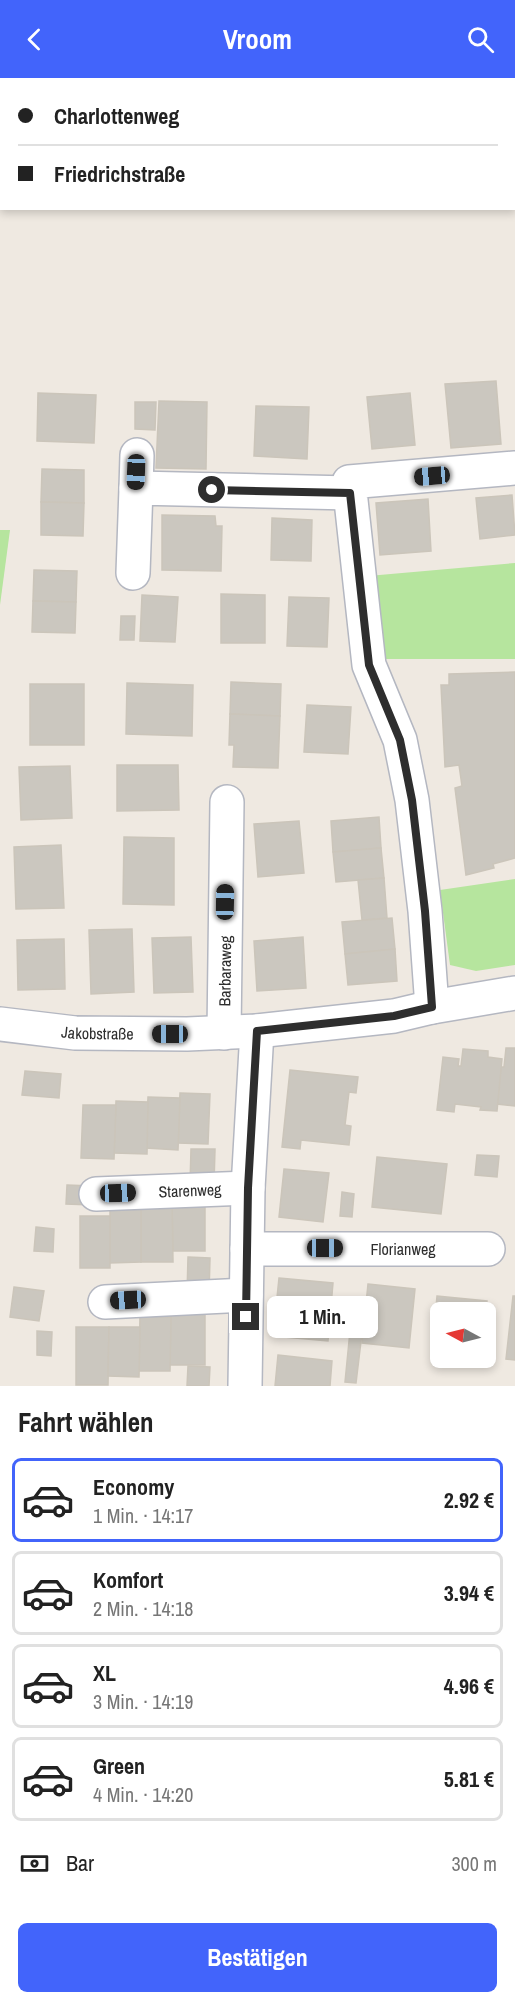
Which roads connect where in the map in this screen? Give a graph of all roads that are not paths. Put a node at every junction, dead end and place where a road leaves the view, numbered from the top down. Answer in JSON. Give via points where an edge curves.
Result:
{"nodes":[{"id":1,"x":137,"y":455,"type":"dead end"},
{"id":2,"x":515,"y":468,"type":"edge"},
{"id":3,"x":136,"y":488,"type":"junction"},
{"id":4,"x":350,"y":493,"type":"junction"},
{"id":5,"x":133,"y":573,"type":"dead end"},
{"id":6,"x":227,"y":802,"type":"dead end"},
{"id":7,"x":515,"y":993,"type":"edge"},
{"id":8,"x":432,"y":1007,"type":"junction"},
{"id":9,"x":0,"y":1024,"type":"edge"},
{"id":10,"x":257,"y":1031,"type":"junction"},
{"id":11,"x":224,"y":1033,"type":"junction"},
{"id":12,"x":248,"y":1188,"type":"junction"},
{"id":13,"x":96,"y":1194,"type":"dead end"},
{"id":14,"x":247,"y":1249,"type":"junction"},
{"id":15,"x":488,"y":1249,"type":"dead end"},
{"id":16,"x":246,"y":1296,"type":"junction"},
{"id":17,"x":105,"y":1302,"type":"dead end"},
{"id":18,"x":245,"y":1386,"type":"edge"}],
"edges":[{"from":1,"to":3,"type":"street"},
{"from":2,"to":4,"type":"street","via":[[349,482]]},
{"from":3,"to":4,"type":"street"},
{"from":3,"to":5,"type":"street"},
{"from":4,"to":8,"type":"street","via":[[369,665],[400,740],[412,800]]},
{"from":6,"to":11,"type":"street","name":"Barbaraweg"},
{"from":7,"to":8,"type":"street","name":"Jakobstraße"},
{"from":8,"to":10,"type":"street","name":"Jakobstraße","via":[[394,1016]]},
{"from":9,"to":11,"type":"street","name":"Jakobstraße","via":[[75,1033]]},
{"from":10,"to":11,"type":"street","name":"Jakobstraße"},
{"from":10,"to":12,"type":"street"},
{"from":12,"to":13,"type":"street","name":"Starenweg"},
{"from":12,"to":14,"type":"street"},
{"from":14,"to":15,"type":"street","name":"Florianweg"},
{"from":14,"to":16,"type":"street"},
{"from":16,"to":17,"type":"street"},
{"from":16,"to":18,"type":"street"}]}
